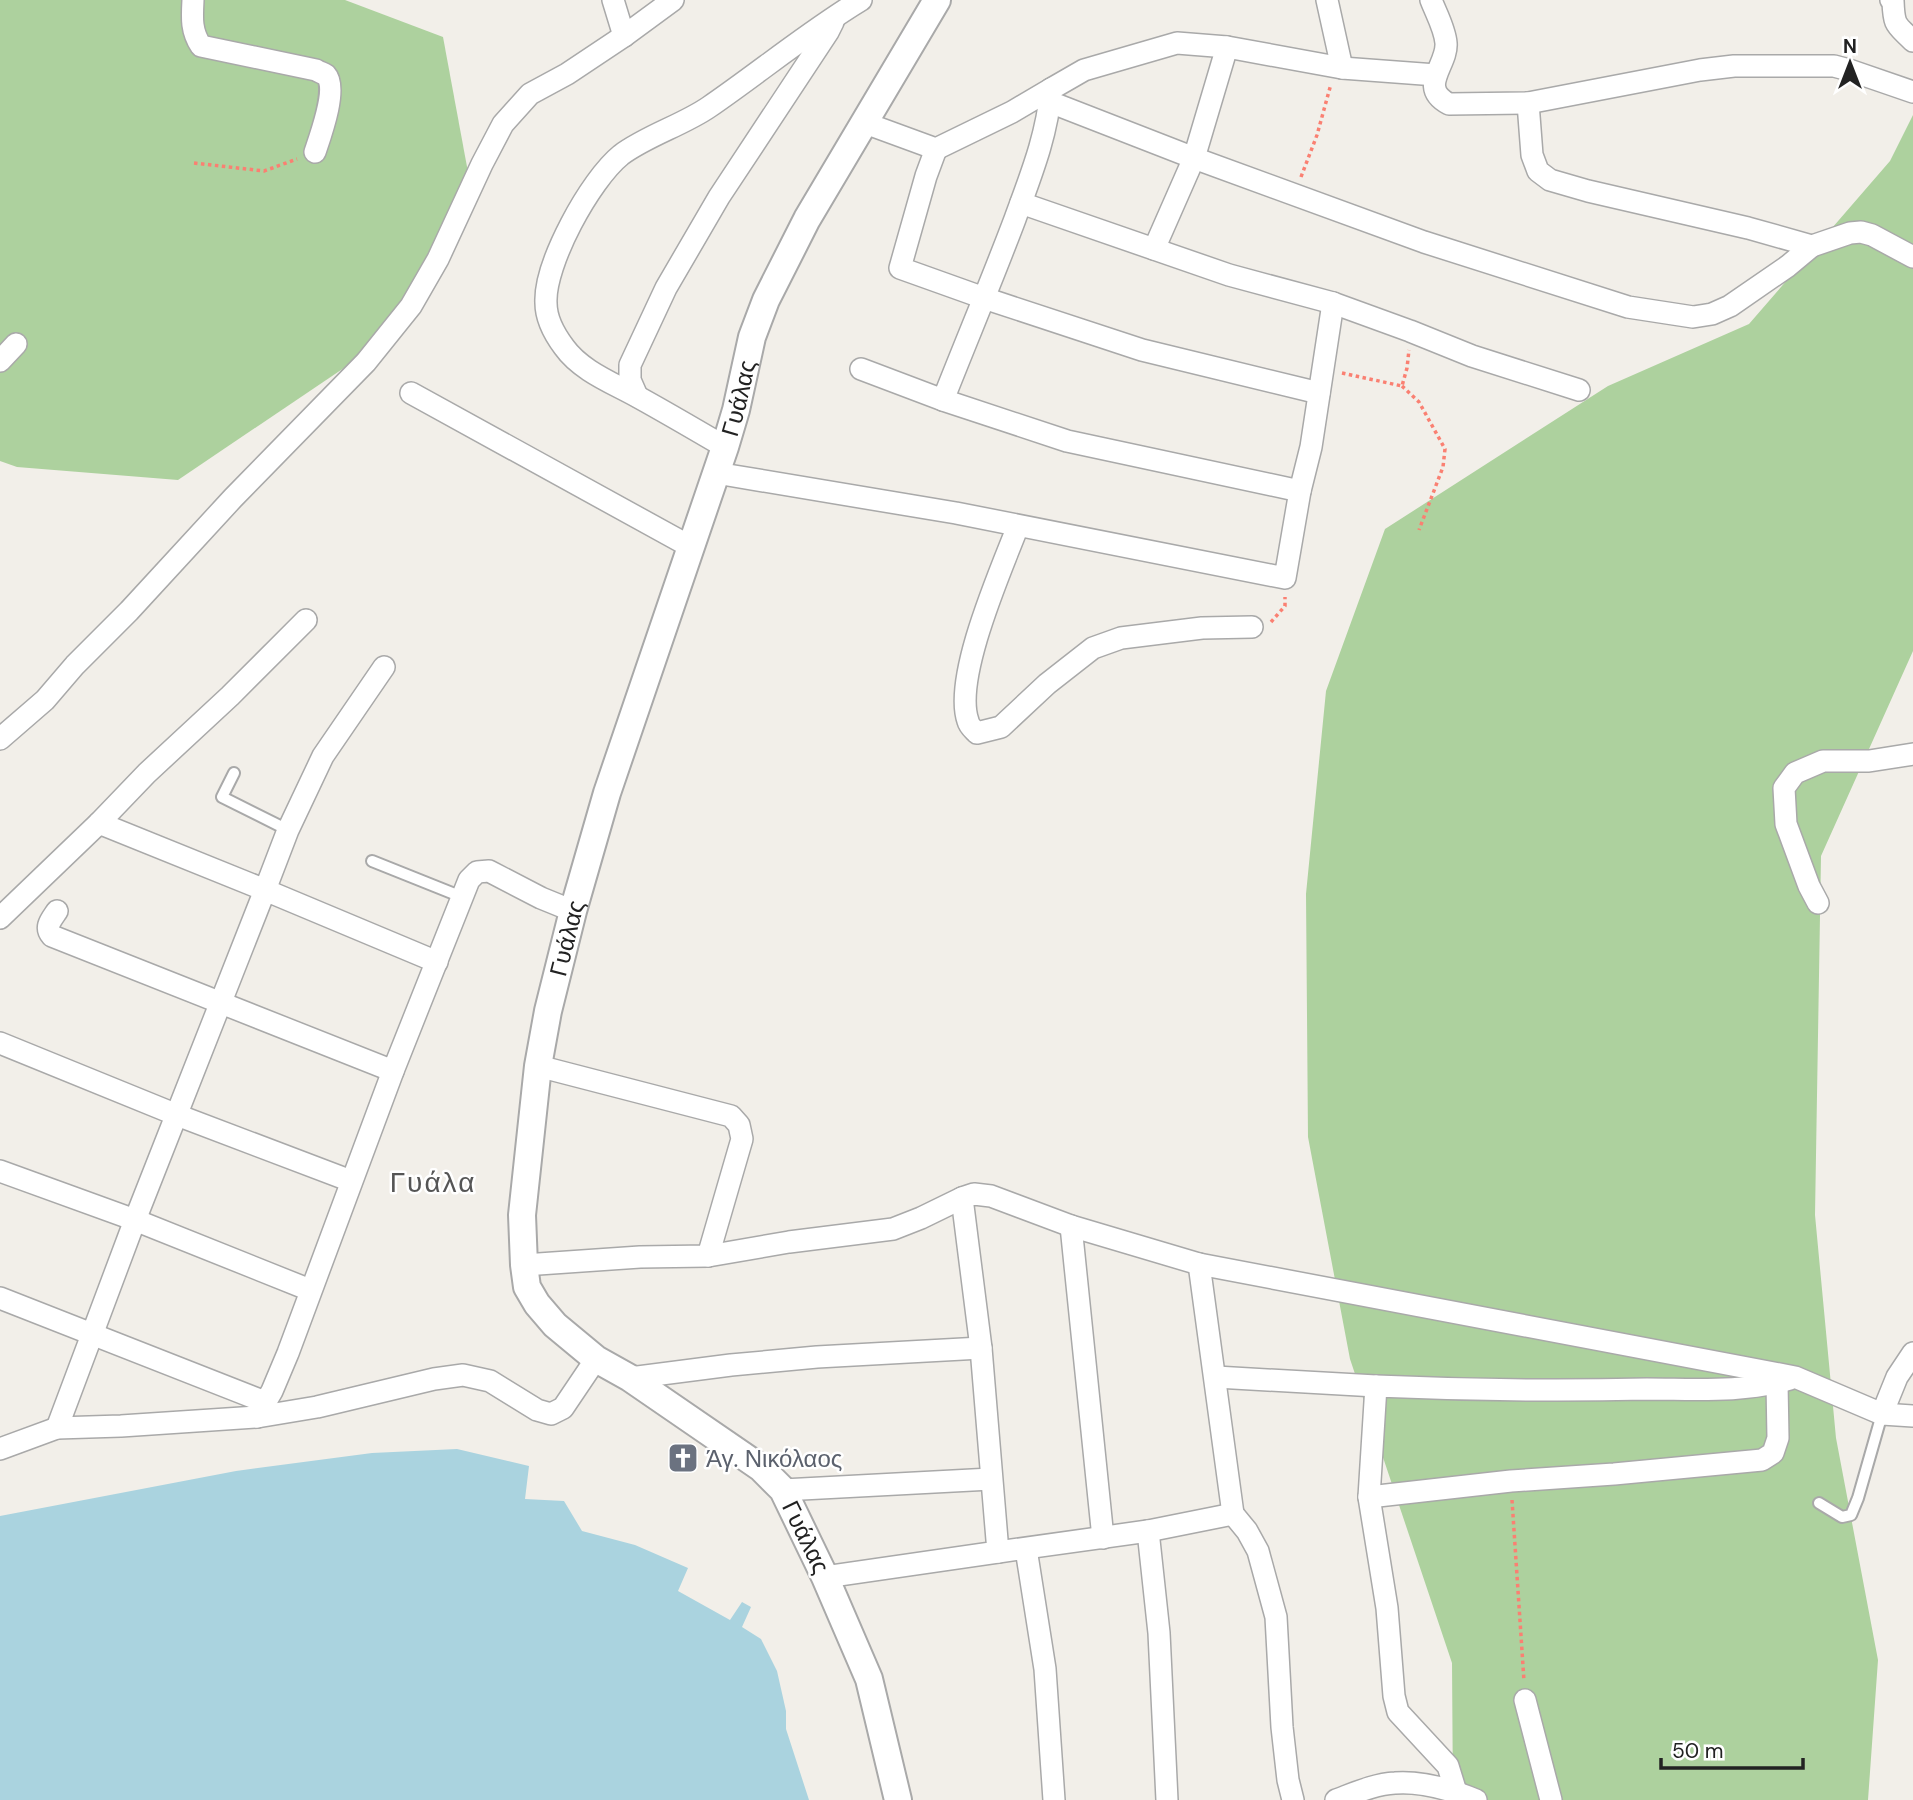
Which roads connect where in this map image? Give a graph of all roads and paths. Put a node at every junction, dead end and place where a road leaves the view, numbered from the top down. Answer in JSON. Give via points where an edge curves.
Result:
{"nodes":[{"id":1,"x":193,"y":0,"type":"edge"},
{"id":2,"x":613,"y":0,"type":"edge"},
{"id":3,"x":673,"y":0,"type":"edge"},
{"id":4,"x":861,"y":0,"type":"edge"},
{"id":5,"x":937,"y":0,"type":"edge"},
{"id":6,"x":1326,"y":0,"type":"edge"},
{"id":7,"x":1431,"y":0,"type":"edge"},
{"id":8,"x":1893,"y":0,"type":"edge"},
{"id":9,"x":835,"y":15,"type":"junction"},
{"id":10,"x":624,"y":36,"type":"junction"},
{"id":11,"x":1913,"y":41,"type":"edge"},
{"id":12,"x":1227,"y":47,"type":"junction"},
{"id":13,"x":1338,"y":67,"type":"junction"},
{"id":14,"x":1436,"y":75,"type":"junction"},
{"id":15,"x":1913,"y":92,"type":"edge"},
{"id":16,"x":1051,"y":95,"type":"junction"},
{"id":17,"x":1528,"y":103,"type":"junction"},
{"id":18,"x":865,"y":123,"type":"junction"},
{"id":19,"x":936,"y":149,"type":"junction"},
{"id":20,"x":315,"y":152,"type":"joint"},
{"id":21,"x":1194,"y":158,"type":"junction"},
{"id":22,"x":194,"y":163,"type":"dead end"},
{"id":23,"x":1294,"y":195,"type":"junction"},
{"id":24,"x":1021,"y":203,"type":"junction"},
{"id":25,"x":1812,"y":246,"type":"junction"},
{"id":26,"x":1154,"y":249,"type":"junction"},
{"id":27,"x":1913,"y":257,"type":"edge"},
{"id":28,"x":984,"y":298,"type":"junction"},
{"id":29,"x":1333,"y":303,"type":"junction"},
{"id":30,"x":1410,"y":331,"type":"junction"},
{"id":31,"x":16,"y":344,"type":"dead end"},
{"id":32,"x":0,"y":361,"type":"edge"},
{"id":33,"x":861,"y":369,"type":"dead end"},
{"id":34,"x":1323,"y":369,"type":"junction"},
{"id":35,"x":1402,"y":386,"type":"junction"},
{"id":36,"x":1580,"y":390,"type":"dead end"},
{"id":37,"x":411,"y":393,"type":"dead end"},
{"id":38,"x":1319,"y":393,"type":"junction"},
{"id":39,"x":637,"y":396,"type":"junction"},
{"id":40,"x":943,"y":400,"type":"junction"},
{"id":41,"x":725,"y":447,"type":"junction"},
{"id":42,"x":716,"y":473,"type":"junction"},
{"id":43,"x":1300,"y":491,"type":"junction"},
{"id":44,"x":1018,"y":526,"type":"junction"},
{"id":45,"x":1419,"y":530,"type":"dead end"},
{"id":46,"x":691,"y":547,"type":"junction"},
{"id":47,"x":1285,"y":578,"type":"junction"},
{"id":48,"x":306,"y":620,"type":"dead end"},
{"id":49,"x":1252,"y":627,"type":"joint"},
{"id":50,"x":384,"y":667,"type":"dead end"},
{"id":51,"x":0,"y":738,"type":"edge"},
{"id":52,"x":1913,"y":754,"type":"edge"},
{"id":53,"x":234,"y":773,"type":"dead end"},
{"id":54,"x":100,"y":823,"type":"junction"},
{"id":55,"x":288,"y":830,"type":"junction"},
{"id":56,"x":372,"y":861,"type":"dead end"},
{"id":57,"x":265,"y":890,"type":"junction"},
{"id":58,"x":462,"y":897,"type":"junction"},
{"id":59,"x":1818,"y":903,"type":"dead end"},
{"id":60,"x":57,"y":911,"type":"dead end"},
{"id":61,"x":573,"y":911,"type":"junction"},
{"id":62,"x":0,"y":918,"type":"edge"},
{"id":63,"x":437,"y":962,"type":"junction"},
{"id":64,"x":221,"y":1003,"type":"junction"},
{"id":65,"x":1,"y":1048,"type":"edge"},
{"id":66,"x":538,"y":1066,"type":"junction"},
{"id":67,"x":393,"y":1070,"type":"junction"},
{"id":68,"x":177,"y":1115,"type":"junction"},
{"id":69,"x":0,"y":1171,"type":"edge"},
{"id":70,"x":351,"y":1181,"type":"junction"},
{"id":71,"x":962,"y":1198,"type":"junction"},
{"id":72,"x":135,"y":1220,"type":"junction"},
{"id":73,"x":1072,"y":1226,"type":"junction"},
{"id":74,"x":708,"y":1256,"type":"junction"},
{"id":75,"x":1199,"y":1264,"type":"junction"},
{"id":76,"x":524,"y":1265,"type":"junction"},
{"id":77,"x":310,"y":1290,"type":"junction"},
{"id":78,"x":0,"y":1298,"type":"edge"},
{"id":79,"x":92,"y":1334,"type":"junction"},
{"id":80,"x":981,"y":1348,"type":"junction"},
{"id":81,"x":1913,"y":1353,"type":"edge"},
{"id":82,"x":596,"y":1359,"type":"junction"},
{"id":83,"x":1216,"y":1377,"type":"junction"},
{"id":84,"x":630,"y":1378,"type":"junction"},
{"id":85,"x":1786,"y":1380,"type":"junction"},
{"id":86,"x":1376,"y":1386,"type":"junction"},
{"id":87,"x":261,"y":1409,"type":"junction"},
{"id":88,"x":1882,"y":1414,"type":"junction"},
{"id":89,"x":1913,"y":1416,"type":"edge"},
{"id":90,"x":57,"y":1428,"type":"junction"},
{"id":91,"x":0,"y":1449,"type":"edge"},
{"id":92,"x":991,"y":1479,"type":"junction"},
{"id":93,"x":1511,"y":1481,"type":"junction"},
{"id":94,"x":783,"y":1490,"type":"junction"},
{"id":95,"x":1369,"y":1497,"type":"junction"},
{"id":96,"x":1819,"y":1503,"type":"dead end"},
{"id":97,"x":1233,"y":1514,"type":"junction"},
{"id":98,"x":1148,"y":1531,"type":"junction"},
{"id":99,"x":1103,"y":1538,"type":"junction"},
{"id":100,"x":1026,"y":1549,"type":"junction"},
{"id":101,"x":998,"y":1552,"type":"junction"},
{"id":102,"x":825,"y":1577,"type":"junction"},
{"id":103,"x":1525,"y":1700,"type":"joint"},
{"id":104,"x":1466,"y":1796,"type":"edge"},
{"id":105,"x":898,"y":1800,"type":"edge"},
{"id":106,"x":1054,"y":1800,"type":"edge"},
{"id":107,"x":1167,"y":1800,"type":"edge"},
{"id":108,"x":1293,"y":1800,"type":"edge"},
{"id":109,"x":1336,"y":1800,"type":"edge"},
{"id":110,"x":1551,"y":1800,"type":"edge"}],
"edges":[{"from":1,"to":20,"type":"street","via":[[192,22],[201,46],[326,75],[329,101]]},
{"from":2,"to":10,"type":"street"},
{"from":3,"to":10,"type":"street"},
{"from":4,"to":9,"type":"street"},
{"from":5,"to":18,"type":"street","name":"Γυάλας"},
{"from":6,"to":13,"type":"street"},
{"from":7,"to":14,"type":"street","via":[[1446,42]]},
{"from":8,"to":11,"type":"street","via":[[1895,24]]},
{"from":9,"to":39,"type":"street","via":[[666,288],[630,365]]},
{"from":9,"to":39,"type":"street","via":[[706,109],[622,154],[587,193],[553,262],[546,293],[547,318],[564,348],[588,369]]},
{"from":10,"to":51,"type":"street","via":[[530,94],[503,124],[411,306],[366,362],[45,700]]},
{"from":12,"to":13,"type":"street"},
{"from":12,"to":16,"type":"street","via":[[1177,43],[1084,70]]},
{"from":12,"to":21,"type":"street"},
{"from":13,"to":14,"type":"street"},
{"from":13,"to":23,"type":"path"},
{"from":14,"to":17,"type":"street","via":[[1435,90],[1449,104]]},
{"from":15,"to":17,"type":"street","via":[[1834,66],[1734,66]]},
{"from":16,"to":19,"type":"street"},
{"from":16,"to":21,"type":"street"},
{"from":16,"to":24,"type":"street","via":[[1041,147]]},
{"from":17,"to":25,"type":"street","via":[[1532,155],[1538,171],[1550,180]]},
{"from":18,"to":19,"type":"street"},
{"from":18,"to":41,"type":"street","name":"Γυάλας","via":[[807,219],[766,300],[752,337]]},
{"from":19,"to":28,"type":"street","via":[[900,268]]},
{"from":20,"to":22,"type":"path","via":[[264,171]]},
{"from":21,"to":23,"type":"street"},
{"from":21,"to":26,"type":"street"},
{"from":23,"to":25,"type":"street","via":[[1628,307],[1693,317],[1730,306]]},
{"from":24,"to":26,"type":"street"},
{"from":24,"to":28,"type":"street"},
{"from":25,"to":27,"type":"street","via":[[1861,232]]},
{"from":26,"to":29,"type":"street"},
{"from":28,"to":38,"type":"street","via":[[1142,350]]},
{"from":28,"to":40,"type":"street"},
{"from":29,"to":30,"type":"street"},
{"from":29,"to":34,"type":"street"},
{"from":30,"to":35,"type":"path"},
{"from":30,"to":36,"type":"street"},
{"from":31,"to":32,"type":"street"},
{"from":33,"to":40,"type":"street"},
{"from":34,"to":35,"type":"path"},
{"from":34,"to":38,"type":"street"},
{"from":35,"to":45,"type":"path","via":[[1419,402],[1445,449],[1443,467]]},
{"from":37,"to":46,"type":"street"},
{"from":38,"to":43,"type":"street"},
{"from":39,"to":41,"type":"street"},
{"from":40,"to":43,"type":"street","via":[[1068,441]]},
{"from":41,"to":42,"type":"street","name":"Γυάλας"},
{"from":42,"to":44,"type":"street"},
{"from":42,"to":46,"type":"street","name":"Γυάλας"},
{"from":43,"to":47,"type":"street"},
{"from":44,"to":47,"type":"street"},
{"from":44,"to":49,"type":"street","via":[[968,667],[965,707],[968,724],[977,733],[1001,727],[1093,648],[1121,638]]},
{"from":46,"to":61,"type":"street","name":"Γυάλας","via":[[607,793]]},
{"from":47,"to":49,"type":"path","via":[[1285,606],[1273,621]]},
{"from":48,"to":54,"type":"street"},
{"from":50,"to":55,"type":"street","via":[[323,756]]},
{"from":52,"to":59,"type":"street","via":[[1869,761],[1823,761],[1795,773],[1784,789],[1786,824]]},
{"from":53,"to":55,"type":"lane","via":[[222,797]]},
{"from":54,"to":57,"type":"street"},
{"from":54,"to":62,"type":"street"},
{"from":55,"to":57,"type":"street"},
{"from":56,"to":58,"type":"lane"},
{"from":57,"to":63,"type":"street"},
{"from":57,"to":64,"type":"street"},
{"from":58,"to":61,"type":"street","via":[[477,872],[489,871]]},
{"from":58,"to":63,"type":"street"},
{"from":60,"to":64,"type":"street","via":[[48,926],[52,936]]},
{"from":61,"to":66,"type":"street","name":"Γυάλας"},
{"from":63,"to":67,"type":"street"},
{"from":64,"to":67,"type":"street"},
{"from":64,"to":68,"type":"street"},
{"from":65,"to":68,"type":"street"},
{"from":66,"to":74,"type":"street","via":[[731,1116],[742,1139]]},
{"from":66,"to":76,"type":"street","name":"Γυάλας","via":[[523,1215]]},
{"from":67,"to":70,"type":"street"},
{"from":68,"to":70,"type":"street"},
{"from":68,"to":72,"type":"street"},
{"from":69,"to":72,"type":"street"},
{"from":70,"to":77,"type":"street"},
{"from":71,"to":73,"type":"street","via":[[991,1196]]},
{"from":71,"to":74,"type":"street","via":[[893,1228]]},
{"from":71,"to":80,"type":"street"},
{"from":72,"to":77,"type":"street"},
{"from":72,"to":79,"type":"street"},
{"from":73,"to":75,"type":"street"},
{"from":73,"to":99,"type":"street"},
{"from":74,"to":76,"type":"street"},
{"from":75,"to":83,"type":"street"},
{"from":75,"to":85,"type":"street"},
{"from":76,"to":82,"type":"street","name":"Γυάλας","via":[[527,1287],[537,1304]]},
{"from":77,"to":87,"type":"street","via":[[288,1353]]},
{"from":78,"to":79,"type":"street"},
{"from":79,"to":87,"type":"street"},
{"from":79,"to":90,"type":"street"},
{"from":80,"to":84,"type":"street","via":[[817,1357]]},
{"from":80,"to":92,"type":"street"},
{"from":81,"to":88,"type":"street"},
{"from":82,"to":84,"type":"street","name":"Γυάλας"},
{"from":82,"to":87,"type":"street","via":[[563,1408],[551,1414],[490,1381],[463,1375],[317,1407]]},
{"from":83,"to":86,"type":"street"},
{"from":83,"to":97,"type":"street"},
{"from":84,"to":94,"type":"street","name":"Γυάλας","via":[[761,1468]]},
{"from":85,"to":86,"type":"street","via":[[1727,1389],[1550,1391]]},
{"from":85,"to":88,"type":"street"},
{"from":85,"to":93,"type":"street","via":[[1778,1438],[1773,1453],[1762,1460]]},
{"from":86,"to":95,"type":"street"},
{"from":87,"to":90,"type":"street","via":[[121,1426]]},
{"from":88,"to":89,"type":"street"},
{"from":88,"to":96,"type":"lane","via":[[1851,1515],[1842,1517]]},
{"from":90,"to":91,"type":"street"},
{"from":92,"to":94,"type":"street"},
{"from":92,"to":101,"type":"street"},
{"from":93,"to":95,"type":"street"},
{"from":93,"to":103,"type":"path"},
{"from":94,"to":102,"type":"street","name":"Γυάλας"},
{"from":95,"to":104,"type":"street","via":[[1398,1712],[1448,1766]]},
{"from":97,"to":98,"type":"street"},
{"from":97,"to":108,"type":"street","via":[[1258,1551],[1276,1617],[1282,1727]]},
{"from":98,"to":99,"type":"street"},
{"from":98,"to":107,"type":"street","via":[[1160,1633]]},
{"from":99,"to":100,"type":"street"},
{"from":100,"to":101,"type":"street"},
{"from":100,"to":106,"type":"street","via":[[1045,1669]]},
{"from":101,"to":102,"type":"street"},
{"from":102,"to":105,"type":"street","name":"Γυάλας","via":[[869,1679]]},
{"from":103,"to":110,"type":"street"},
{"from":104,"to":109,"type":"street","via":[[1395,1783]]}]}
